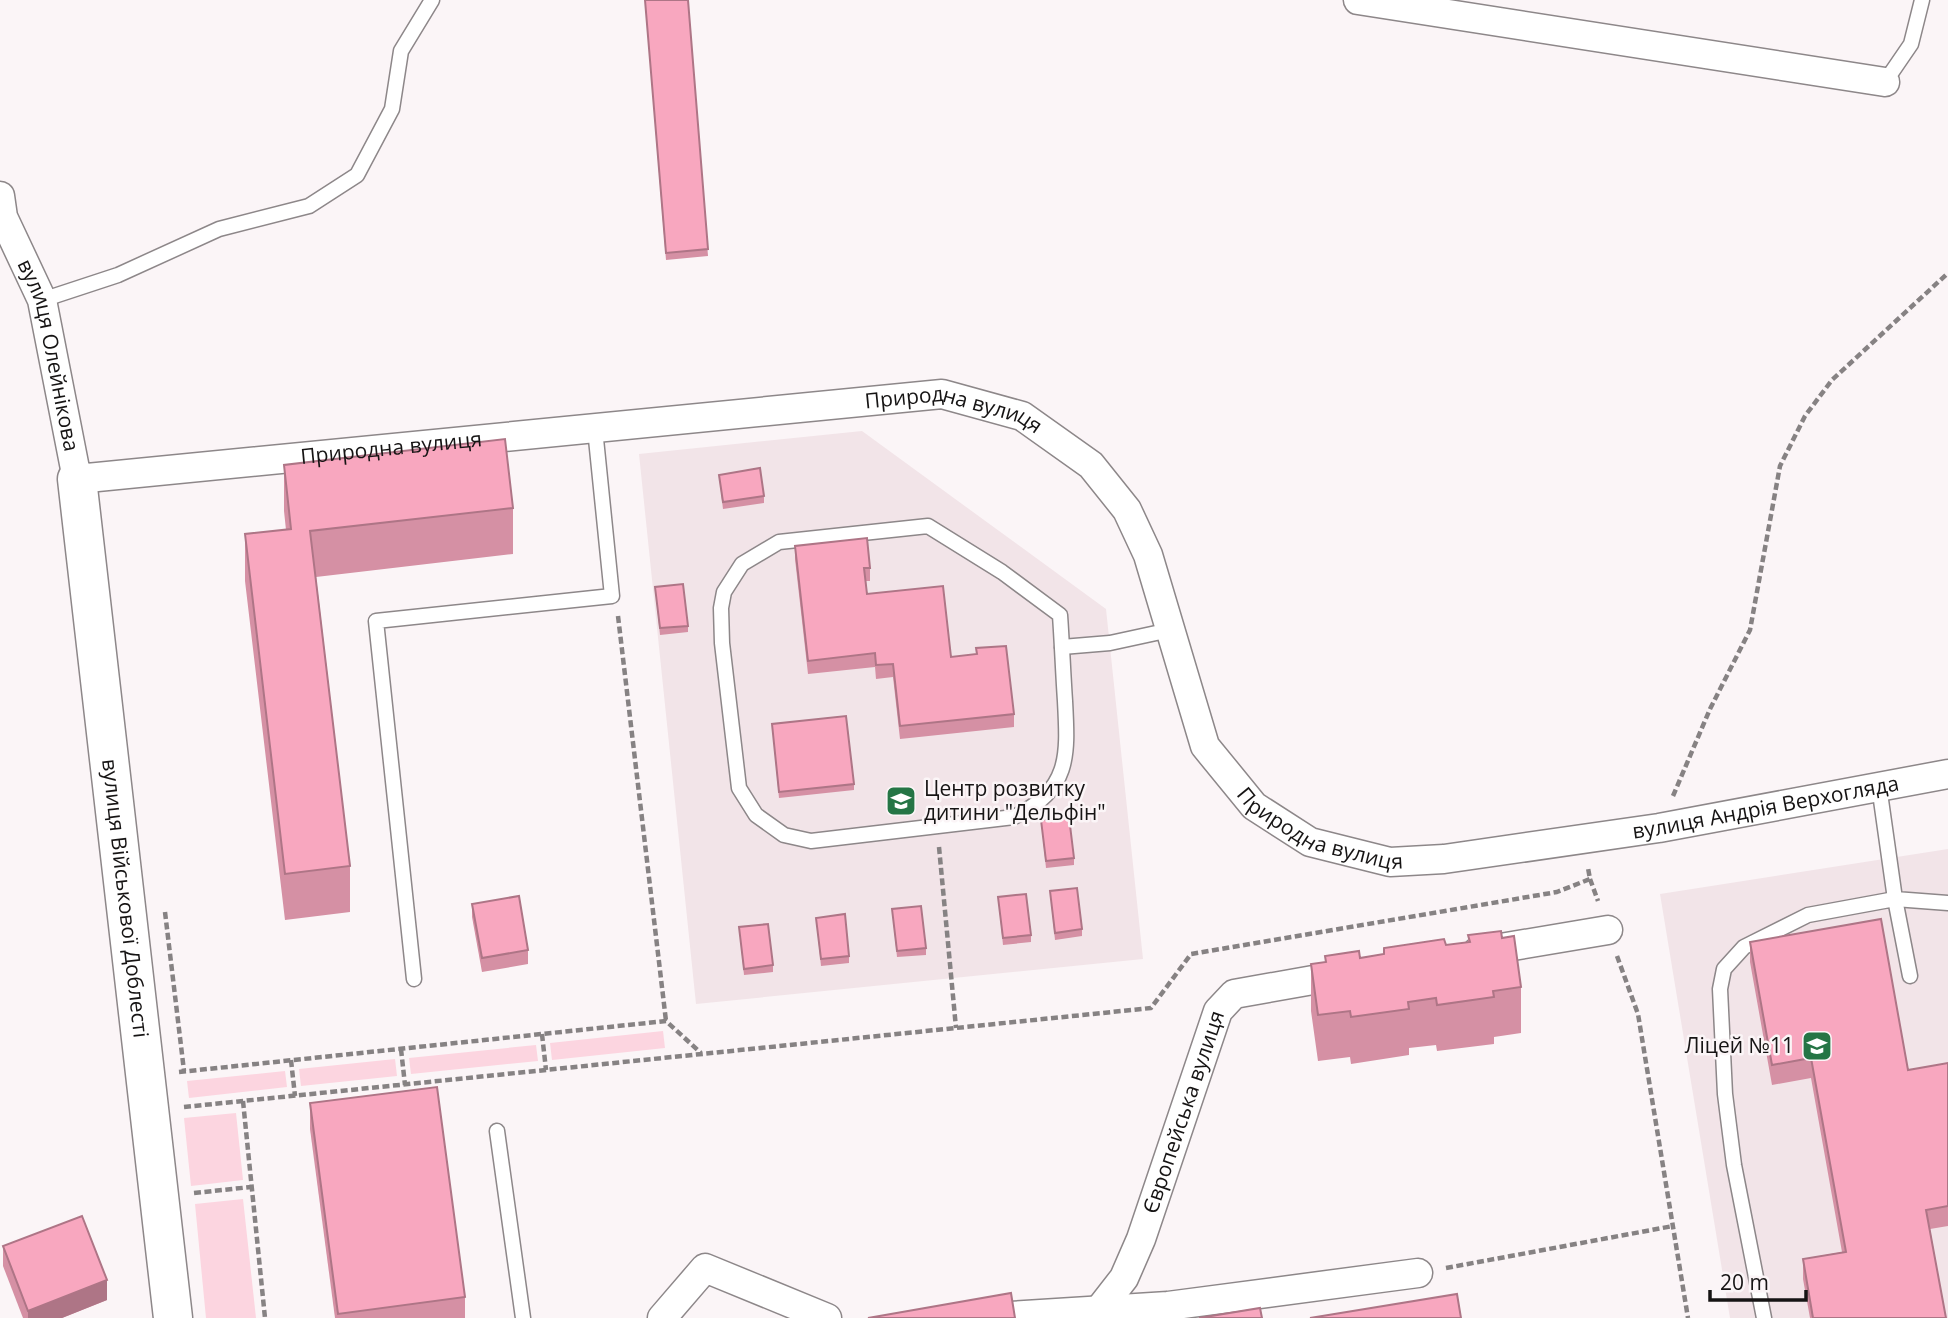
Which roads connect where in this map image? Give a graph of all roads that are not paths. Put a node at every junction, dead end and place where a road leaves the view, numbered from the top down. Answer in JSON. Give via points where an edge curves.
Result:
{"nodes":[{"id":1,"x":432,"y":0,"type":"edge"},
{"id":2,"x":1358,"y":0,"type":"edge"},
{"id":3,"x":1923,"y":0,"type":"edge"},
{"id":4,"x":1885,"y":82,"type":"joint"},
{"id":5,"x":0,"y":196,"type":"edge"},
{"id":6,"x":42,"y":300,"type":"junction"},
{"id":7,"x":594,"y":429,"type":"junction"},
{"id":8,"x":77,"y":479,"type":"junction"},
{"id":9,"x":1170,"y":630,"type":"junction"},
{"id":10,"x":1062,"y":647,"type":"junction"},
{"id":11,"x":1948,"y":774,"type":"edge"},
{"id":12,"x":1879,"y":786,"type":"junction"},
{"id":13,"x":1583,"y":840,"type":"joint"},
{"id":14,"x":1895,"y":900,"type":"junction"},
{"id":15,"x":1948,"y":903,"type":"edge"},
{"id":16,"x":1608,"y":930,"type":"road end"},
{"id":17,"x":1448,"y":957,"type":"edge"},
{"id":18,"x":1367,"y":971,"type":"edge"},
{"id":19,"x":1910,"y":976,"type":"dead end"},
{"id":20,"x":414,"y":979,"type":"dead end"},
{"id":21,"x":498,"y":1130,"type":"dead end"},
{"id":22,"x":1418,"y":1273,"type":"road end"},
{"id":23,"x":1099,"y":1310,"type":"junction"},
{"id":24,"x":173,"y":1318,"type":"edge"},
{"id":25,"x":523,"y":1318,"type":"edge"},
{"id":26,"x":662,"y":1318,"type":"edge"},
{"id":27,"x":827,"y":1318,"type":"edge"},
{"id":28,"x":977,"y":1318,"type":"edge"},
{"id":29,"x":1764,"y":1318,"type":"edge"}],
"edges":[{"from":1,"to":6,"type":"lane","via":[[401,51],[392,109],[357,175],[309,206],[219,229],[118,275]]},
{"from":2,"to":4,"type":"street"},
{"from":3,"to":4,"type":"lane","via":[[1911,44]]},
{"from":5,"to":6,"type":"street","name":"вулиця Олейнікова","via":[[3,217]]},
{"from":6,"to":8,"type":"street","name":"вулиця Олейнікова"},
{"from":7,"to":8,"type":"street","name":"Природна вулиця"},
{"from":7,"to":9,"type":"street","name":"Природна вулиця","via":[[942,394],[1022,416],[1091,465],[1127,510],[1148,555]]},
{"from":7,"to":20,"type":"lane","via":[[612,596],[376,621]]},
{"from":8,"to":24,"type":"street","name":"вулиця Військової Доблесті"},
{"from":9,"to":10,"type":"lane","via":[[1110,643]]},
{"from":9,"to":13,"type":"street","name":"Природна вулиця","via":[[1205,746],[1254,806],[1310,842],[1390,862]]},
{"from":10,"to":10,"type":"lane","via":[[1068,749],[1059,778],[1048,794],[1014,817],[811,841],[784,835],[756,815],[739,788],[721,608],[731,577],[747,559],[779,542],[928,526],[1060,615]]},
{"from":11,"to":12,"type":"street","name":"вулиця Андрія Верхогляда"},
{"from":12,"to":13,"type":"street","name":"вулиця Андрія Верхогляда"},
{"from":12,"to":14,"type":"lane"},
{"from":14,"to":15,"type":"lane"},
{"from":14,"to":19,"type":"lane"},
{"from":14,"to":29,"type":"lane","via":[[1808,915],[1744,947],[1724,969],[1720,989],[1725,1094]]},
{"from":16,"to":17,"type":"street"},
{"from":18,"to":23,"type":"street","name":"Європейська вулиця","via":[[1234,994],[1219,1012],[1140,1239],[1124,1278]]},
{"from":21,"to":25,"type":"lane"},
{"from":22,"to":23,"type":"street","via":[[1168,1306]]},
{"from":23,"to":28,"type":"street"},
{"from":26,"to":27,"type":"street","via":[[705,1268]]}]}
